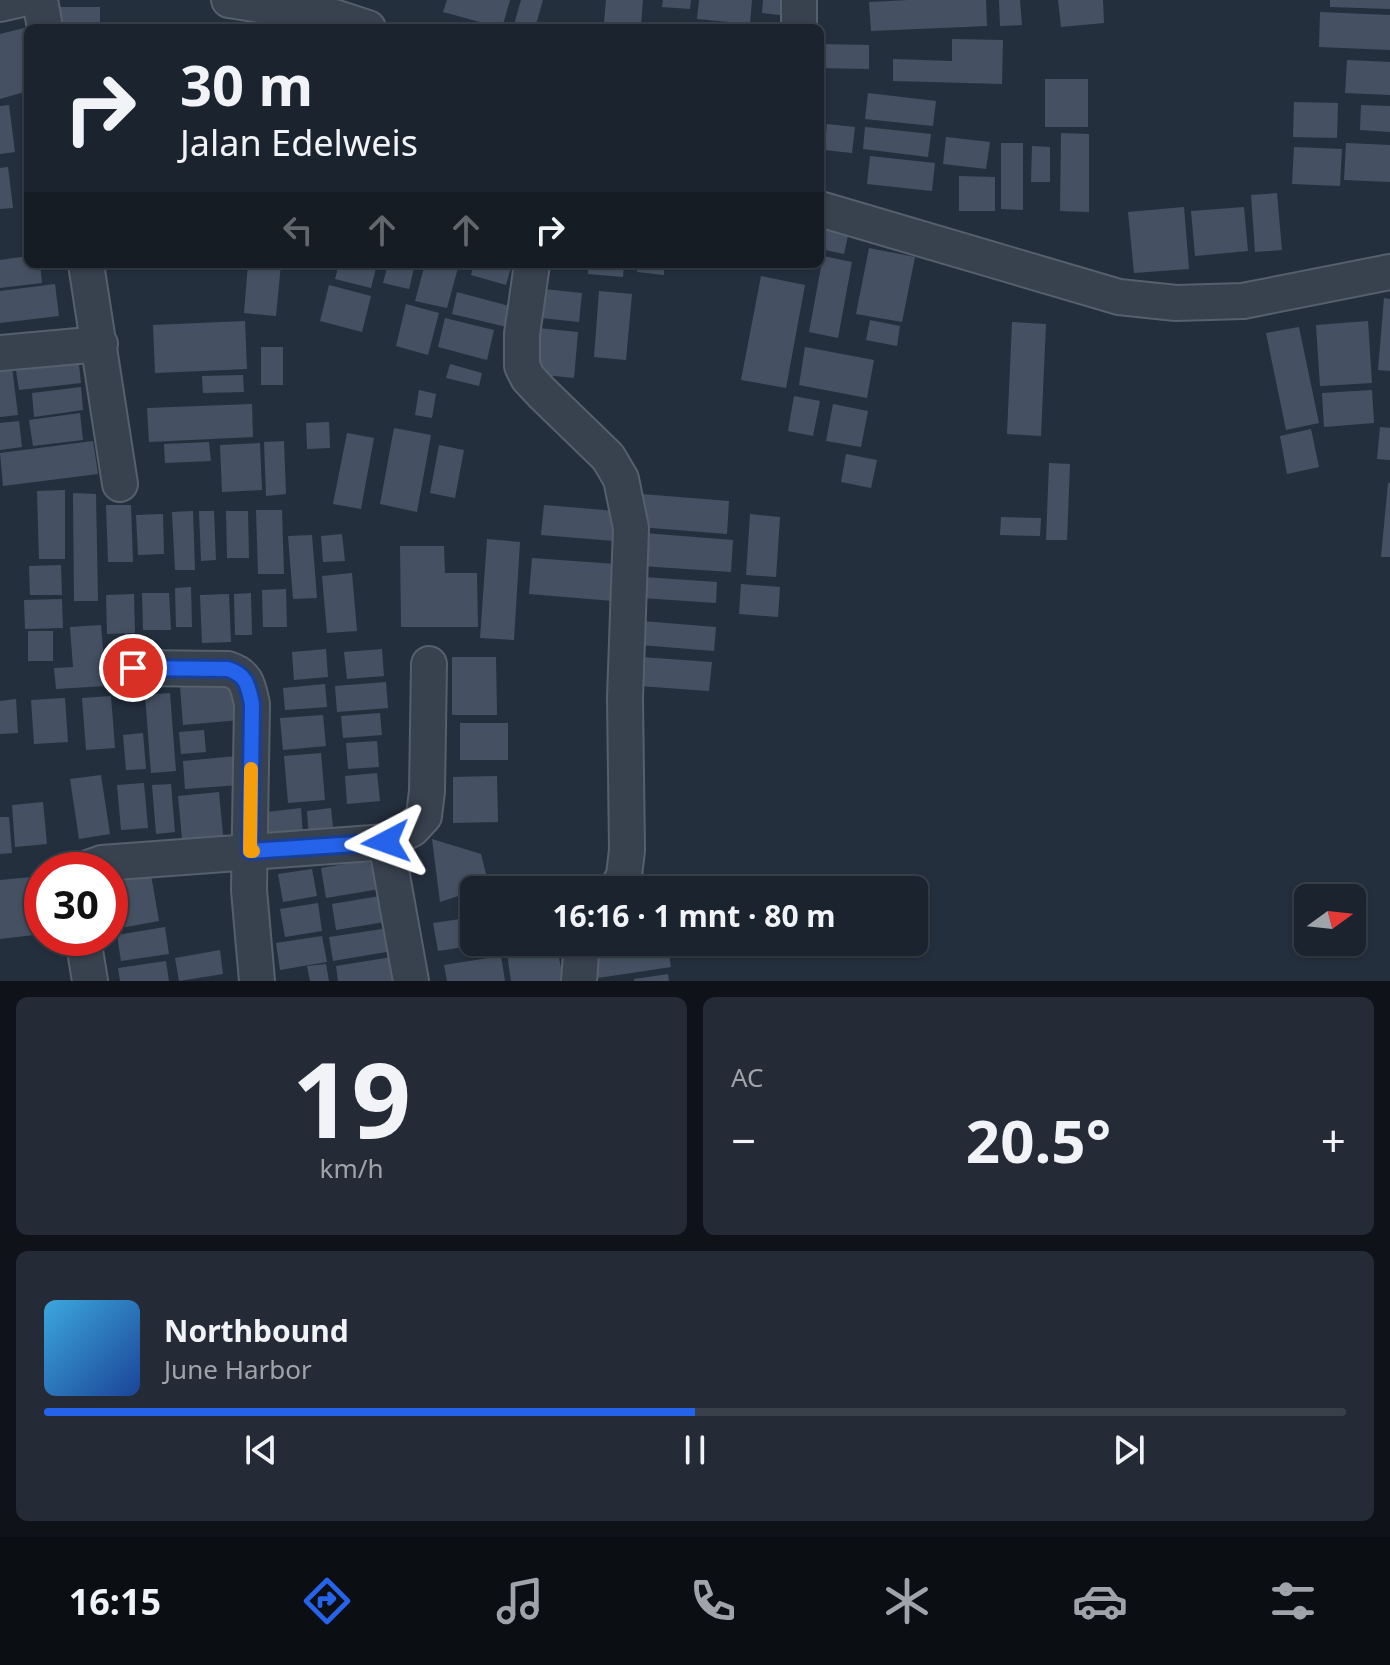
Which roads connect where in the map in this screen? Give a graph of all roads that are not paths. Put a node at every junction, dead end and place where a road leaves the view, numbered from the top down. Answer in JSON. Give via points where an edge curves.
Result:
{"nodes":[{"id":1,"x":18,"y":0,"type":"edge"},
{"id":2,"x":40,"y":0,"type":"edge"},
{"id":3,"x":229,"y":0,"type":"edge"},
{"id":4,"x":799,"y":0,"type":"edge"},
{"id":5,"x":0,"y":4,"type":"edge"},
{"id":6,"x":44,"y":24,"type":"edge"},
{"id":7,"x":356,"y":24,"type":"edge"},
{"id":8,"x":799,"y":24,"type":"edge"},
{"id":9,"x":824,"y":210,"type":"edge"},
{"id":10,"x":87,"y":268,"type":"edge"},
{"id":11,"x":531,"y":268,"type":"edge"},
{"id":12,"x":1390,"y":272,"type":"edge"},
{"id":13,"x":100,"y":344,"type":"junction"},
{"id":14,"x":0,"y":353,"type":"edge"},
{"id":15,"x":120,"y":484,"type":"dead end"},
{"id":16,"x":429,"y":664,"type":"dead end"},
{"id":17,"x":133,"y":668,"type":"dead end"},
{"id":18,"x":399,"y":836,"type":"junction"},
{"id":19,"x":250,"y":851,"type":"junction"},
{"id":20,"x":128,"y":861,"type":"edge"},
{"id":21,"x":624,"y":876,"type":"edge"},
{"id":22,"x":86,"y":956,"type":"edge"},
{"id":23,"x":581,"y":956,"type":"edge"},
{"id":24,"x":90,"y":981,"type":"edge"},
{"id":25,"x":257,"y":981,"type":"edge"},
{"id":26,"x":411,"y":981,"type":"edge"},
{"id":27,"x":579,"y":981,"type":"edge"}],
"edges":[{"from":1,"to":5,"type":"street"},
{"from":2,"to":6,"type":"street"},
{"from":3,"to":7,"type":"street"},
{"from":4,"to":8,"type":"street"},
{"from":9,"to":12,"type":"street","via":[[1106,293],[1147,300],[1243,301]]},
{"from":10,"to":13,"type":"street"},
{"from":11,"to":21,"type":"street","via":[[522,366],[542,393],[608,457],[621,479],[631,528]]},
{"from":13,"to":14,"type":"street"},
{"from":13,"to":15,"type":"street"},
{"from":16,"to":18,"type":"street","via":[[424,816]]},
{"from":17,"to":19,"type":"street","via":[[228,669],[246,681],[252,704]]},
{"from":18,"to":19,"type":"street"},
{"from":18,"to":26,"type":"street"},
{"from":19,"to":20,"type":"street"},
{"from":19,"to":25,"type":"street"},
{"from":22,"to":24,"type":"street"},
{"from":23,"to":27,"type":"street"}]}
